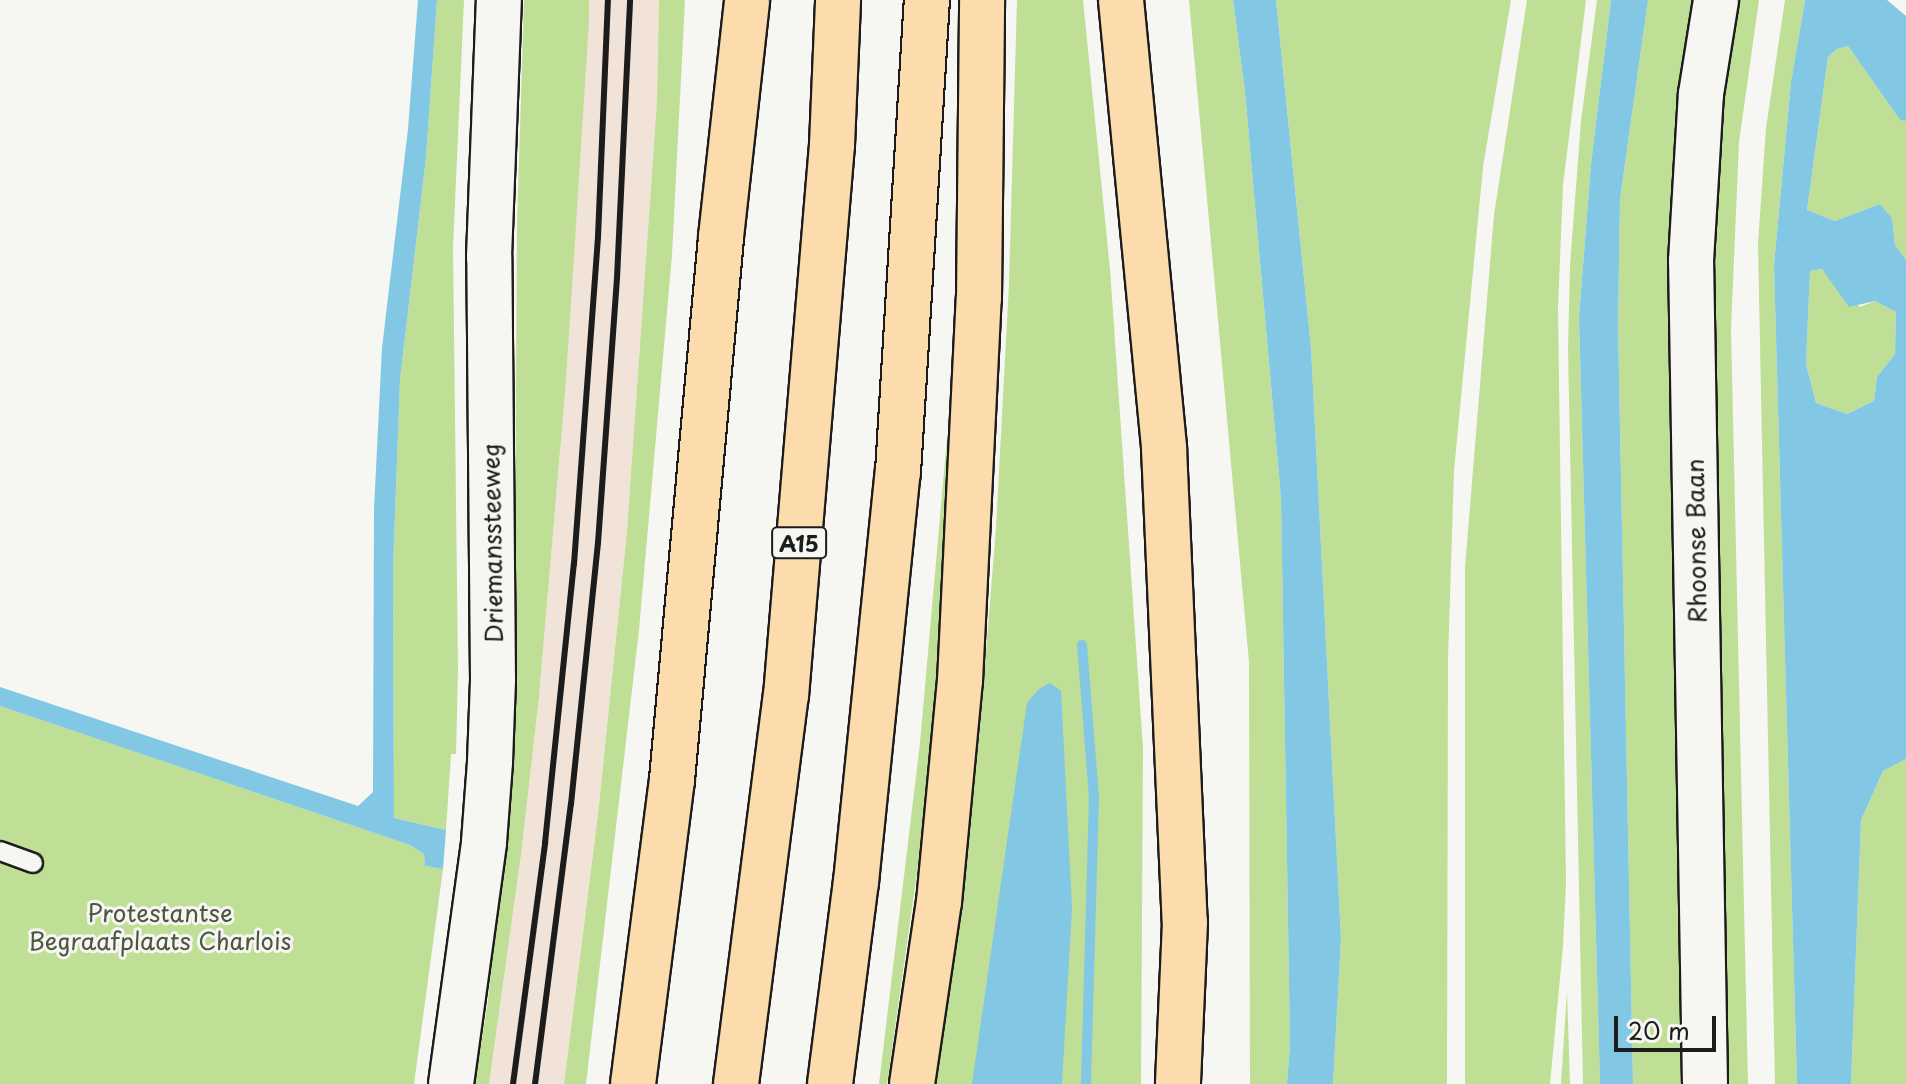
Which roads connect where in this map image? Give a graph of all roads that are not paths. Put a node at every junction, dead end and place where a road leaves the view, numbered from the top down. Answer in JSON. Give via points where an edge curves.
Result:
{"nodes":[{"id":1,"x":499,"y":0,"type":"edge"},
{"id":2,"x":724,"y":0,"type":"edge"},
{"id":3,"x":747,"y":0,"type":"edge"},
{"id":4,"x":838,"y":0,"type":"edge"},
{"id":5,"x":927,"y":0,"type":"edge"},
{"id":6,"x":982,"y":0,"type":"edge"},
{"id":7,"x":1121,"y":0,"type":"edge"},
{"id":8,"x":1716,"y":0,"type":"edge"},
{"id":9,"x":721,"y":237,"type":"junction"},
{"id":10,"x":0,"y":851,"type":"edge"},
{"id":11,"x":33,"y":863,"type":"dead end"},
{"id":12,"x":451,"y":1084,"type":"edge"},
{"id":13,"x":633,"y":1084,"type":"edge"},
{"id":14,"x":736,"y":1084,"type":"edge"},
{"id":15,"x":830,"y":1084,"type":"edge"},
{"id":16,"x":912,"y":1084,"type":"edge"},
{"id":17,"x":1178,"y":1084,"type":"edge"},
{"id":18,"x":1705,"y":1084,"type":"edge"}],
"edges":[{"from":1,"to":12,"type":"main road","name":"Driemanssteeweg","via":[[489,257],[490,762]]},
{"from":2,"to":9,"type":"highway"},
{"from":3,"to":9,"type":"highway"},
{"from":4,"to":14,"type":"highway","number":"A15","via":[[832,145],[786,696]]},
{"from":5,"to":15,"type":"highway","via":[[898,472]]},
{"from":6,"to":16,"type":"highway","via":[[979,298],[960,681],[939,902]]},
{"from":7,"to":17,"type":"highway","via":[[1164,448],[1185,922]]},
{"from":8,"to":18,"type":"main road","name":"Rhoonse Baan","via":[[1701,94],[1691,261]]},
{"from":9,"to":13,"type":"highway","via":[[672,780]]},
{"from":10,"to":11,"type":"lane"}]}
